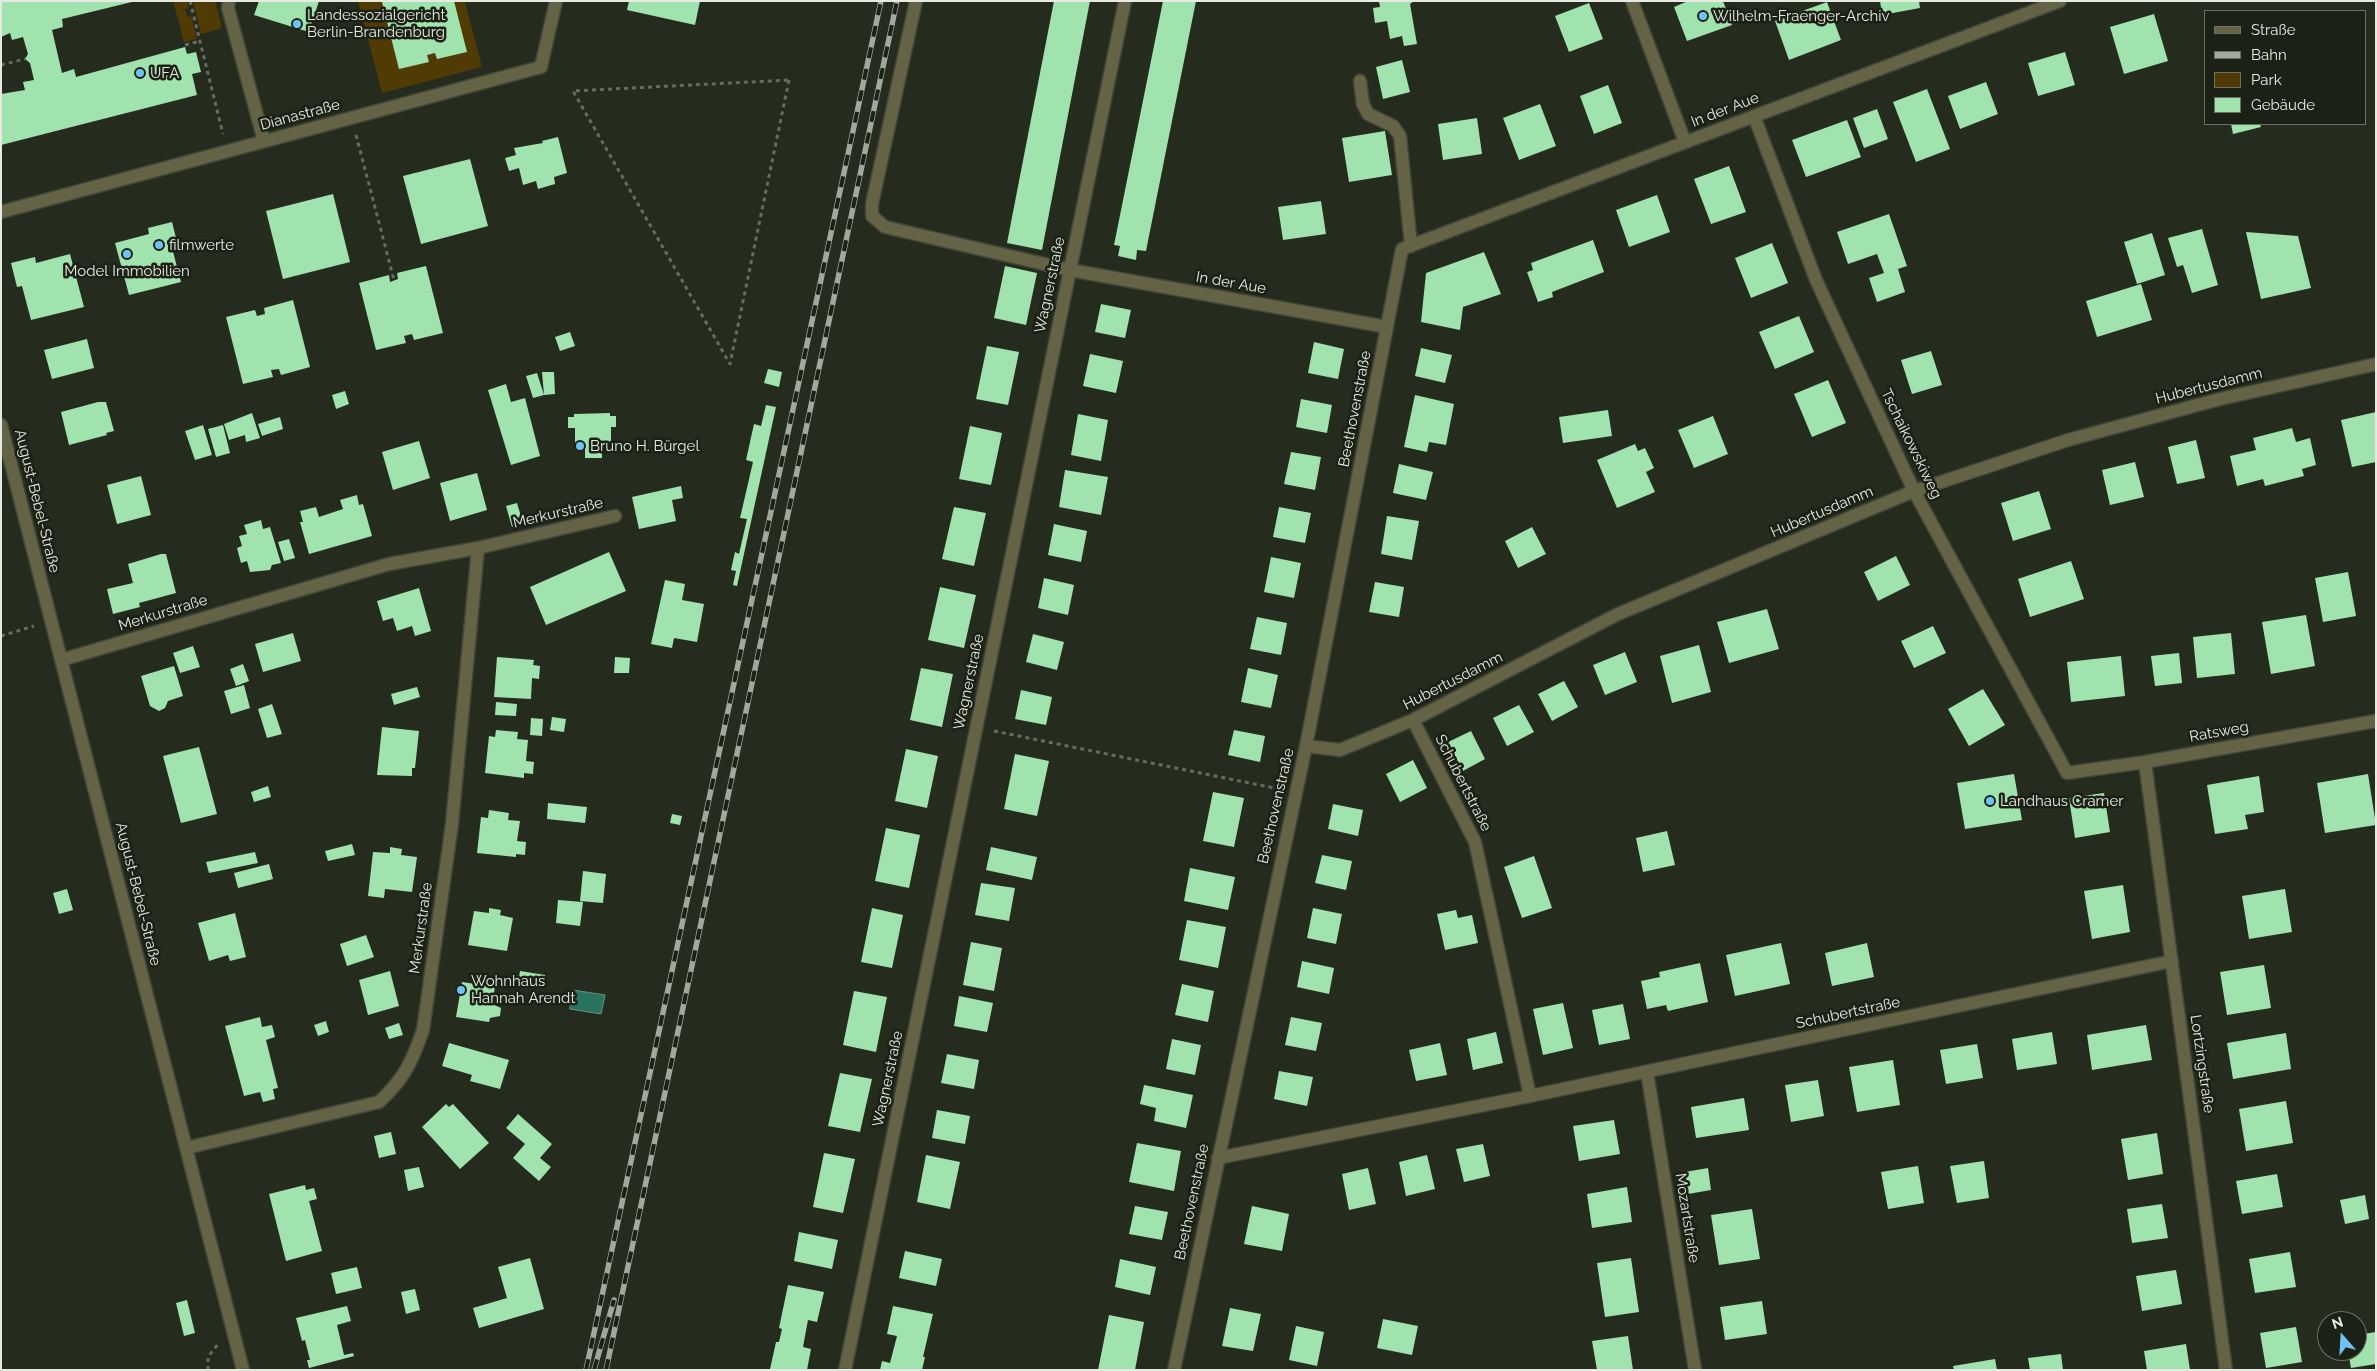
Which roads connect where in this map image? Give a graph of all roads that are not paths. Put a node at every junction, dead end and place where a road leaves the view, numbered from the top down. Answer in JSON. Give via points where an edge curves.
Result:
{"nodes":[{"id":1,"x":229,"y":1,"type":"edge"},
{"id":2,"x":556,"y":1,"type":"edge"},
{"id":3,"x":916,"y":1,"type":"edge"},
{"id":4,"x":1125,"y":1,"type":"edge"},
{"id":5,"x":1632,"y":1,"type":"edge"},
{"id":6,"x":2060,"y":1,"type":"edge"},
{"id":7,"x":1360,"y":81,"type":"dead end"},
{"id":8,"x":1754,"y":116,"type":"junction"},
{"id":9,"x":264,"y":141,"type":"junction"},
{"id":10,"x":1685,"y":142,"type":"junction"},
{"id":11,"x":1,"y":212,"type":"edge"},
{"id":12,"x":1406,"y":247,"type":"junction"},
{"id":13,"x":1070,"y":270,"type":"junction"},
{"id":14,"x":1387,"y":327,"type":"junction"},
{"id":15,"x":2376,"y":364,"type":"edge"},
{"id":16,"x":1,"y":425,"type":"edge"},
{"id":17,"x":1914,"y":491,"type":"junction"},
{"id":18,"x":616,"y":516,"type":"dead end"},
{"id":19,"x":478,"y":548,"type":"junction"},
{"id":20,"x":61,"y":660,"type":"junction"},
{"id":21,"x":1413,"y":720,"type":"junction"},
{"id":22,"x":2376,"y":721,"type":"edge"},
{"id":23,"x":1306,"y":746,"type":"junction"},
{"id":24,"x":2145,"y":762,"type":"junction"},
{"id":25,"x":2068,"y":773,"type":"joint"},
{"id":26,"x":2172,"y":961,"type":"junction"},
{"id":27,"x":1647,"y":1072,"type":"junction"},
{"id":28,"x":1530,"y":1096,"type":"junction"},
{"id":29,"x":186,"y":1148,"type":"junction"},
{"id":30,"x":1218,"y":1158,"type":"junction"},
{"id":31,"x":1178,"y":1369,"type":"edge"},
{"id":32,"x":243,"y":1370,"type":"edge"},
{"id":33,"x":845,"y":1370,"type":"edge"},
{"id":34,"x":1696,"y":1370,"type":"edge"},
{"id":35,"x":2226,"y":1370,"type":"edge"}],
"edges":[{"from":1,"to":9,"type":"street","via":[[228,8]]},
{"from":2,"to":9,"type":"street","name":"Dianastraße","via":[[542,67]]},
{"from":3,"to":13,"type":"street","name":"In der Aue","via":[[872,216],[885,227]]},
{"from":4,"to":13,"type":"street","name":"Wagnerstraße"},
{"from":5,"to":10,"type":"street"},
{"from":6,"to":8,"type":"street","name":"In der Aue"},
{"from":7,"to":12,"type":"street","name":"Beethovenstraße","via":[[1363,104],[1368,114],[1393,126],[1400,136]]},
{"from":8,"to":10,"type":"street","name":"In der Aue"},
{"from":8,"to":17,"type":"street","name":"Tschaikowskiweg","via":[[1816,280]]},
{"from":9,"to":11,"type":"street","name":"Dianastraße"},
{"from":10,"to":12,"type":"street","name":"In der Aue"},
{"from":12,"to":14,"type":"street","name":"Beethovenstraße"},
{"from":13,"to":14,"type":"street","name":"In der Aue"},
{"from":13,"to":33,"type":"street","name":"Wagnerstraße"},
{"from":14,"to":23,"type":"street","name":"Beethovenstraße"},
{"from":15,"to":17,"type":"street","name":"Hubertusdamm","via":[[2220,399],[2087,435]]},
{"from":16,"to":20,"type":"street","name":"August-Bebel-Straße"},
{"from":17,"to":21,"type":"street","name":"Hubertusdamm","via":[[1618,614]]},
{"from":17,"to":25,"type":"street","name":"Tschaikowskiweg"},
{"from":18,"to":19,"type":"street","name":"Merkurstraße"},
{"from":19,"to":20,"type":"street","name":"Merkurstraße","via":[[388,564]]},
{"from":19,"to":29,"type":"street","name":"Merkurstraße","via":[[452,824],[423,1030],[413,1059],[396,1087],[378,1102]]},
{"from":20,"to":29,"type":"street","name":"August-Bebel-Straße"},
{"from":21,"to":23,"type":"street","name":"Hubertusdamm","via":[[1340,750]]},
{"from":21,"to":28,"type":"street","name":"Schubertstraße","via":[[1475,842]]},
{"from":22,"to":24,"type":"street","name":"Ratsweg"},
{"from":23,"to":30,"type":"street","name":"Beethovenstraße"},
{"from":24,"to":25,"type":"street","name":"Ratsweg"},
{"from":24,"to":26,"type":"street","name":"Lortzingstraße"},
{"from":26,"to":27,"type":"street","name":"Schubertstraße"},
{"from":26,"to":35,"type":"street","name":"Lortzingstraße"},
{"from":27,"to":28,"type":"street","name":"Schubertstraße"},
{"from":27,"to":34,"type":"street","name":"Mozartstraße"},
{"from":28,"to":30,"type":"street","name":"Schubertstraße"},
{"from":29,"to":32,"type":"street","name":"August-Bebel-Straße"},
{"from":30,"to":31,"type":"street","name":"Beethovenstraße"}]}
